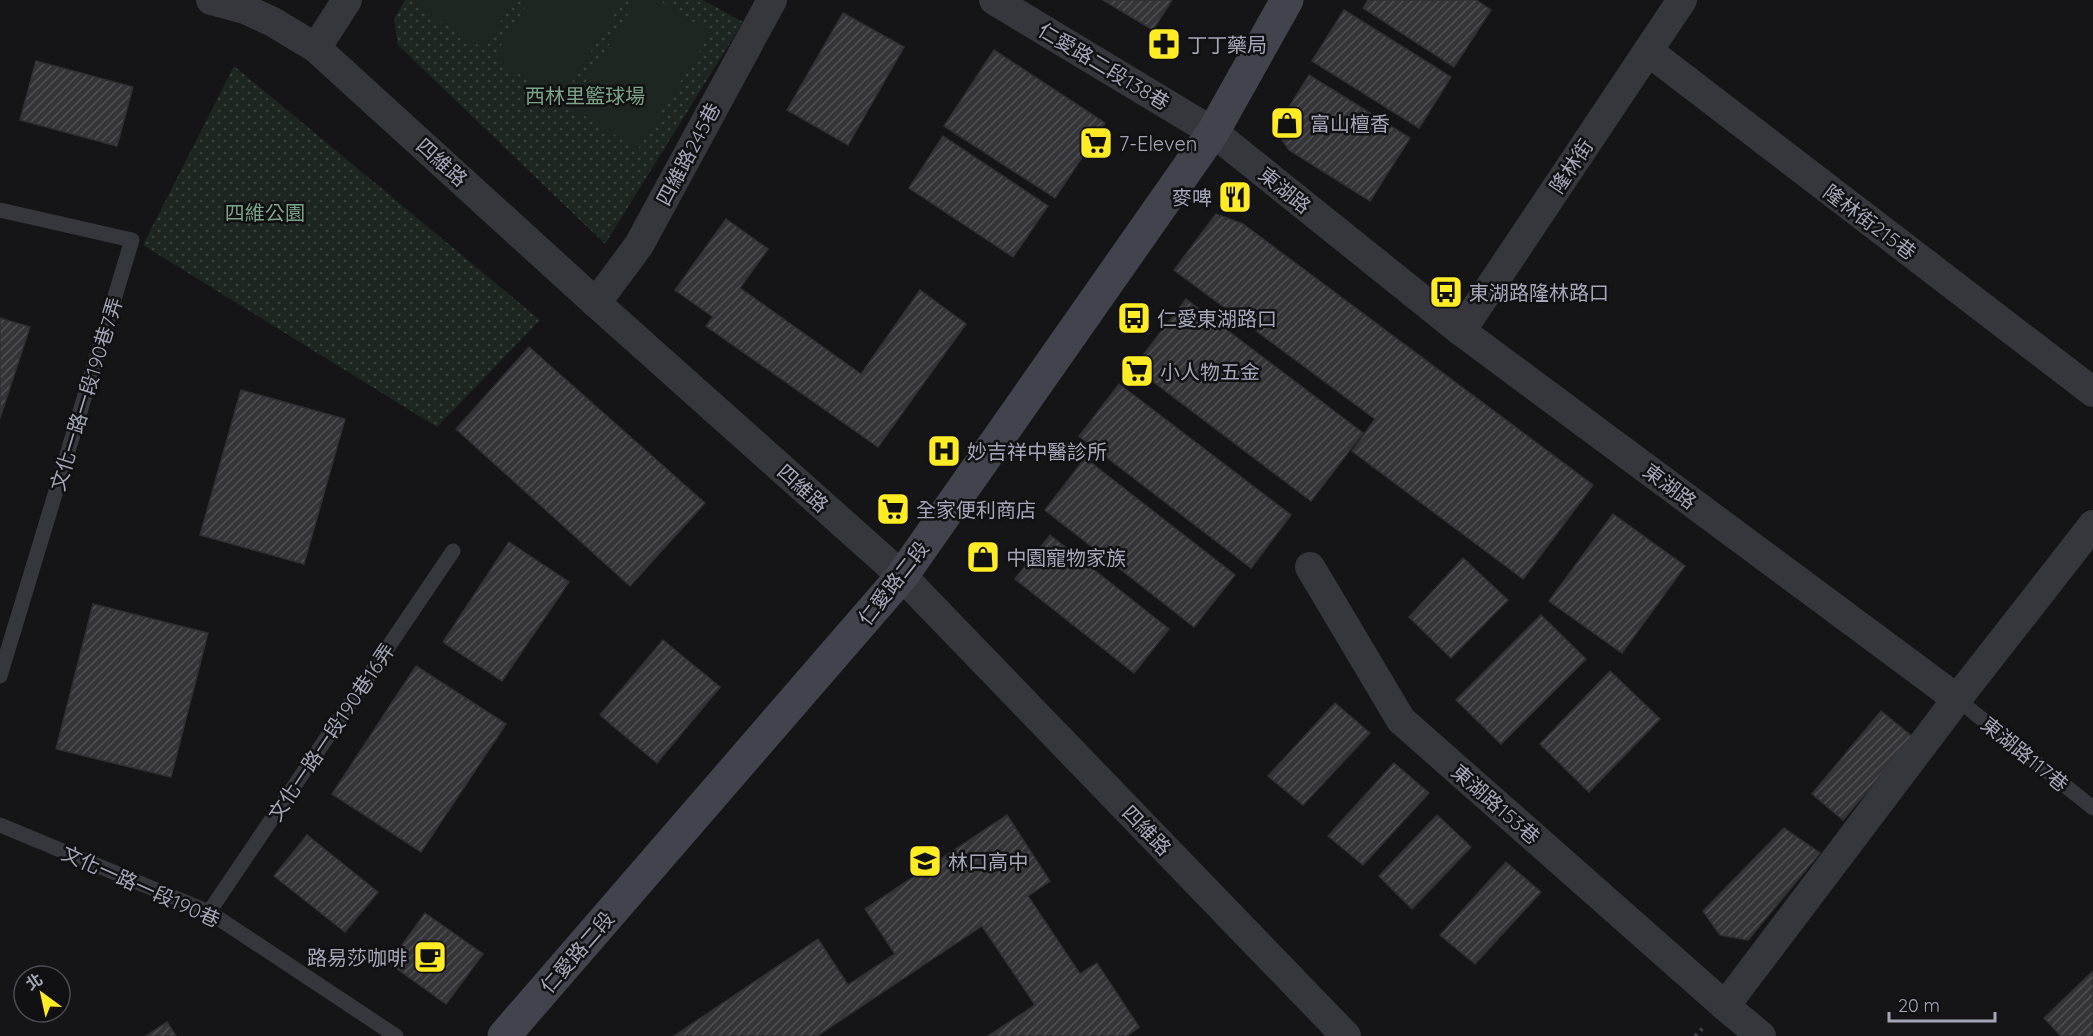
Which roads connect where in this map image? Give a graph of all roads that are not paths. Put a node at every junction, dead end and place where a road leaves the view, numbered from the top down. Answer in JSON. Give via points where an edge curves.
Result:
{"nodes":[{"id":1,"x":211,"y":0,"type":"edge"},
{"id":2,"x":347,"y":0,"type":"edge"},
{"id":3,"x":772,"y":0,"type":"edge"},
{"id":4,"x":994,"y":0,"type":"edge"},
{"id":5,"x":1287,"y":0,"type":"edge"},
{"id":6,"x":1682,"y":0,"type":"edge"},
{"id":7,"x":316,"y":48,"type":"junction"},
{"id":8,"x":1648,"y":51,"type":"junction"},
{"id":9,"x":1213,"y":132,"type":"junction"},
{"id":10,"x":0,"y":210,"type":"edge"},
{"id":11,"x":596,"y":303,"type":"junction"},
{"id":12,"x":1461,"y":331,"type":"junction"},
{"id":13,"x":2093,"y":392,"type":"edge"},
{"id":14,"x":2093,"y":525,"type":"edge"},
{"id":15,"x":453,"y":551,"type":"dead end"},
{"id":16,"x":1310,"y":567,"type":"dead end"},
{"id":17,"x":902,"y":576,"type":"junction"},
{"id":18,"x":0,"y":676,"type":"edge"},
{"id":19,"x":1957,"y":699,"type":"junction"},
{"id":20,"x":2093,"y":808,"type":"edge"},
{"id":21,"x":0,"y":825,"type":"edge"},
{"id":22,"x":209,"y":912,"type":"junction"},
{"id":23,"x":1725,"y":1006,"type":"junction"},
{"id":24,"x":396,"y":1036,"type":"edge"},
{"id":25,"x":504,"y":1036,"type":"edge"},
{"id":26,"x":1346,"y":1036,"type":"edge"},
{"id":27,"x":1761,"y":1036,"type":"edge"}],
"edges":[{"from":1,"to":7,"type":"street","name":"四維路","via":[[245,9]]},
{"from":2,"to":7,"type":"street"},
{"from":3,"to":11,"type":"street","name":"四維路245巷","via":[[639,245]]},
{"from":4,"to":9,"type":"street","name":"仁愛路二段138巷"},
{"from":5,"to":9,"type":"main road","name":"仁愛路二段"},
{"from":6,"to":8,"type":"street","name":"隆林街"},
{"from":7,"to":11,"type":"street","name":"四維路"},
{"from":8,"to":12,"type":"street","name":"隆林街"},
{"from":8,"to":13,"type":"street","name":"隆林街215巷"},
{"from":9,"to":12,"type":"street","name":"東湖路"},
{"from":9,"to":17,"type":"main road","name":"仁愛路二段"},
{"from":10,"to":18,"type":"lane","name":"文化一路一段190巷7弄","via":[[132,240]]},
{"from":11,"to":17,"type":"street","name":"四維路"},
{"from":12,"to":19,"type":"street","name":"東湖路"},
{"from":14,"to":19,"type":"street"},
{"from":15,"to":22,"type":"lane","name":"文化一路一段190巷16弄"},
{"from":16,"to":23,"type":"street","name":"東湖路153巷","via":[[1401,720]]},
{"from":17,"to":25,"type":"main road","name":"仁愛路二段"},
{"from":17,"to":26,"type":"street","name":"四維路"},
{"from":19,"to":20,"type":"lane","name":"東湖路117巷"},
{"from":19,"to":23,"type":"street"},
{"from":21,"to":22,"type":"lane","name":"文化一路一段190巷"},
{"from":22,"to":24,"type":"lane","name":"文化一路一段190巷"},
{"from":23,"to":27,"type":"street","name":"東湖路153巷"}]}
